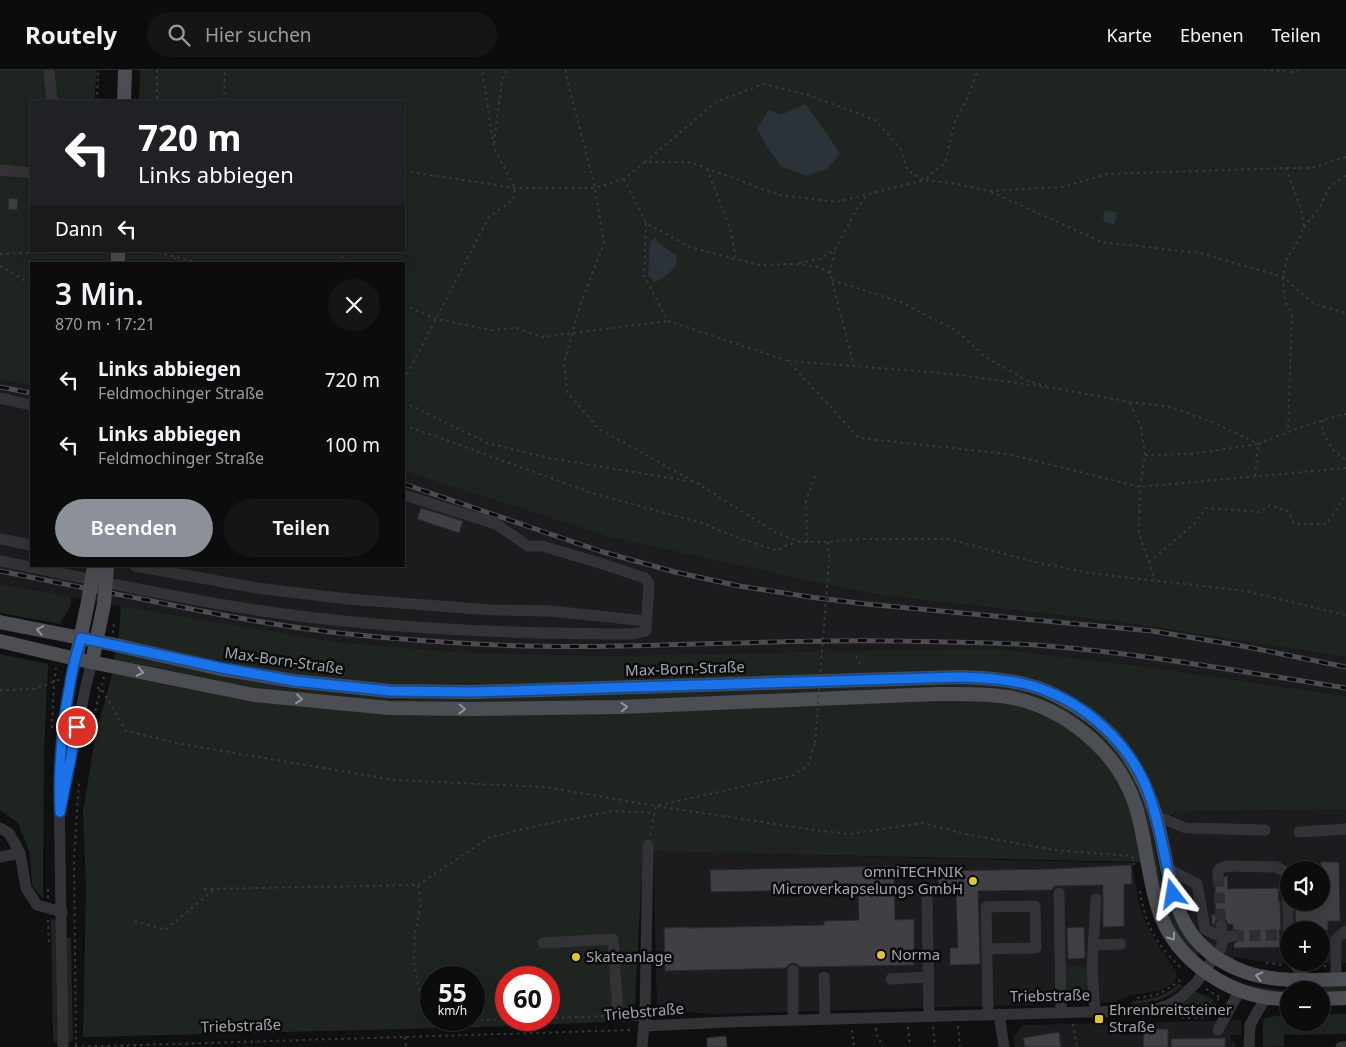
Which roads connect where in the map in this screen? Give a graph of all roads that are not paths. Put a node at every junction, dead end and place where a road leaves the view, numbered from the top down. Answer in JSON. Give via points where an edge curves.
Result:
{"nodes":[{"id":1,"x":49,"y":70,"type":"edge"},
{"id":2,"x":125,"y":70,"type":"edge"},
{"id":3,"x":52,"y":100,"type":"edge"},
{"id":4,"x":124,"y":100,"type":"edge"},
{"id":5,"x":0,"y":170,"type":"edge"},
{"id":6,"x":30,"y":173,"type":"edge"},
{"id":7,"x":0,"y":398,"type":"edge"},
{"id":8,"x":30,"y":405,"type":"edge"},
{"id":9,"x":405,"y":495,"type":"edge"},
{"id":10,"x":0,"y":539,"type":"edge"},
{"id":11,"x":30,"y":545,"type":"edge"},
{"id":12,"x":0,"y":561,"type":"edge"},
{"id":13,"x":94,"y":567,"type":"edge"},
{"id":14,"x":107,"y":567,"type":"edge"},
{"id":15,"x":140,"y":567,"type":"edge"},
{"id":16,"x":646,"y":620,"type":"junction"},
{"id":17,"x":0,"y":622,"type":"edge"},
{"id":18,"x":81,"y":638,"type":"junction"},
{"id":19,"x":0,"y":641,"type":"edge"},
{"id":20,"x":96,"y":641,"type":"junction"},
{"id":21,"x":76,"y":659,"type":"junction"},
{"id":22,"x":92,"y":662,"type":"junction"},
{"id":23,"x":60,"y":812,"type":"junction"},
{"id":24,"x":1156,"y":816,"type":"junction"},
{"id":25,"x":0,"y":828,"type":"edge"},
{"id":26,"x":1346,"y":829,"type":"edge"},
{"id":27,"x":1265,"y":830,"type":"dead end"},
{"id":28,"x":1299,"y":832,"type":"dead end"},
{"id":29,"x":648,"y":845,"type":"road end"},
{"id":30,"x":20,"y":853,"type":"junction"},
{"id":31,"x":0,"y":857,"type":"edge"},
{"id":32,"x":1166,"y":867,"type":"junction"},
{"id":33,"x":1218,"y":876,"type":"dead end"},
{"id":34,"x":1059,"y":893,"type":"dead end"},
{"id":35,"x":927,"y":898,"type":"dead end"},
{"id":36,"x":1096,"y":899,"type":"dead end"},
{"id":37,"x":62,"y":912,"type":"junction"},
{"id":38,"x":1285,"y":921,"type":"edge"},
{"id":39,"x":1220,"y":925,"type":"tunnel mouth"},
{"id":40,"x":1346,"y":931,"type":"edge"},
{"id":41,"x":1228,"y":937,"type":"junction"},
{"id":42,"x":543,"y":943,"type":"dead end"},
{"id":43,"x":1121,"y":944,"type":"dead end"},
{"id":44,"x":1094,"y":945,"type":"junction"},
{"id":45,"x":987,"y":949,"type":"junction"},
{"id":46,"x":1216,"y":956,"type":"junction"},
{"id":47,"x":793,"y":970,"type":"dead end"},
{"id":48,"x":1205,"y":971,"type":"junction"},
{"id":49,"x":1300,"y":971,"type":"edge"},
{"id":50,"x":824,"y":977,"type":"dead end"},
{"id":51,"x":928,"y":977,"type":"junction"},
{"id":52,"x":891,"y":978,"type":"dead end"},
{"id":53,"x":1341,"y":979,"type":"edge"},
{"id":54,"x":1307,"y":980,"type":"junction"},
{"id":55,"x":1240,"y":990,"type":"junction"},
{"id":56,"x":1266,"y":997,"type":"junction"},
{"id":57,"x":1280,"y":998,"type":"edge"},
{"id":58,"x":1330,"y":998,"type":"edge"},
{"id":59,"x":1346,"y":998,"type":"edge"},
{"id":60,"x":1066,"y":1012,"type":"junction"},
{"id":61,"x":1094,"y":1012,"type":"junction"},
{"id":62,"x":993,"y":1014,"type":"junction"},
{"id":63,"x":930,"y":1016,"type":"junction"},
{"id":64,"x":825,"y":1019,"type":"junction"},
{"id":65,"x":793,"y":1020,"type":"junction"},
{"id":66,"x":644,"y":1021,"type":"junction"},
{"id":67,"x":1218,"y":1030,"type":"dead end"},
{"id":68,"x":63,"y":1047,"type":"edge"},
{"id":69,"x":642,"y":1047,"type":"edge"},
{"id":70,"x":1004,"y":1047,"type":"edge"},
{"id":71,"x":1249,"y":1047,"type":"edge"},
{"id":72,"x":1341,"y":1047,"type":"edge"},
{"id":73,"x":1346,"y":1047,"type":"edge"}],
"edges":[{"from":1,"to":3,"type":"street"},
{"from":2,"to":4,"type":"main road"},
{"from":5,"to":6,"type":"street"},
{"from":7,"to":8,"type":"street"},
{"from":9,"to":16,"type":"street","via":[[496,524],[528,546],[542,546],[645,578],[649,584]]},
{"from":10,"to":11,"type":"street"},
{"from":12,"to":16,"type":"street","via":[[184,598],[349,621],[492,632],[633,634],[646,631]]},
{"from":13,"to":18,"type":"main road","bridge":true},
{"from":14,"to":20,"type":"main road","bridge":true,"via":[[104,604]]},
{"from":15,"to":16,"type":"street","via":[[256,588],[348,599]]},
{"from":18,"to":17,"type":"main road","name":"Max-Born-Straße","one_way":true},
{"from":18,"to":20,"type":"main road","name":"Max-Born-Straße"},
{"from":18,"to":21,"type":"main road"},
{"from":19,"to":21,"type":"main road"},
{"from":20,"to":22,"type":"main road"},
{"from":20,"to":24,"type":"main road","name":"Max-Born-Straße","via":[[294,681],[390,691],[473,692],[961,677],[998,679],[1051,693],[1100,723],[1135,766]]},
{"from":21,"to":22,"type":"main road"},
{"from":21,"to":23,"type":"street","via":[[61,748]]},
{"from":22,"to":23,"type":"street"},
{"from":22,"to":48,"type":"main road","one_way":true,"via":[[254,695],[389,708],[621,707],[936,694],[1008,697],[1043,707],[1067,720],[1109,756],[1117,767],[1140,822],[1162,920],[1179,947]]},
{"from":23,"to":37,"type":"street"},
{"from":24,"to":27,"type":"street","via":[[1186,828]]},
{"from":24,"to":32,"type":"main road","name":"Max-Born-Straße"},
{"from":25,"to":30,"type":"street","via":[[9,833]]},
{"from":26,"to":28,"type":"street"},
{"from":29,"to":66,"type":"street"},
{"from":30,"to":31,"type":"street"},
{"from":30,"to":37,"type":"street","via":[[26,888],[36,905]]},
{"from":32,"to":41,"type":"street","via":[[1198,884],[1205,929]]},
{"from":32,"to":46,"type":"main road","name":"Max-Born-Straße","via":[[1173,894],[1190,933]]},
{"from":33,"to":38,"type":"street","via":[[1218,871],[1227,866],[1277,867],[1287,873]]},
{"from":34,"to":60,"type":"street"},
{"from":35,"to":51,"type":"street"},
{"from":36,"to":44,"type":"street"},
{"from":37,"to":68,"type":"street"},
{"from":39,"to":41,"type":"street"},
{"from":40,"to":53,"type":"street","via":[[1336,939]]},
{"from":41,"to":46,"type":"street","name":"Triebstraße"},
{"from":42,"to":66,"type":"street","via":[[613,939],[618,1016]]},
{"from":43,"to":44,"type":"street"},
{"from":44,"to":61,"type":"street"},
{"from":45,"to":45,"type":"street","via":[[986,907],[1035,906],[1036,948]]},
{"from":45,"to":62,"type":"street"},
{"from":46,"to":48,"type":"street","name":"Triebstraße"},
{"from":54,"to":46,"type":"main road","one_way":true,"via":[[1259,976],[1242,971]]},
{"from":47,"to":65,"type":"street"},
{"from":48,"to":55,"type":"main road"},
{"from":48,"to":61,"type":"street","name":"Triebstraße","via":[[1196,983],[1169,1005],[1134,1011]]},
{"from":49,"to":54,"type":"street"},
{"from":50,"to":64,"type":"street"},
{"from":51,"to":52,"type":"street"},
{"from":51,"to":63,"type":"street"},
{"from":53,"to":54,"type":"main road"},
{"from":55,"to":56,"type":"main road"},
{"from":55,"to":67,"type":"street"},
{"from":56,"to":57,"type":"main road"},
{"from":56,"to":71,"type":"street","via":[[1250,1025]]},
{"from":58,"to":59,"type":"main road"},
{"from":60,"to":61,"type":"street","name":"Triebstraße"},
{"from":60,"to":62,"type":"street","name":"Triebstraße"},
{"from":62,"to":63,"type":"street","name":"Triebstraße"},
{"from":62,"to":70,"type":"street"},
{"from":63,"to":64,"type":"street","name":"Triebstraße"},
{"from":64,"to":65,"type":"street","name":"Triebstraße"},
{"from":65,"to":66,"type":"street","name":"Triebstraße"},
{"from":66,"to":69,"type":"street"},
{"from":72,"to":73,"type":"street"}]}
